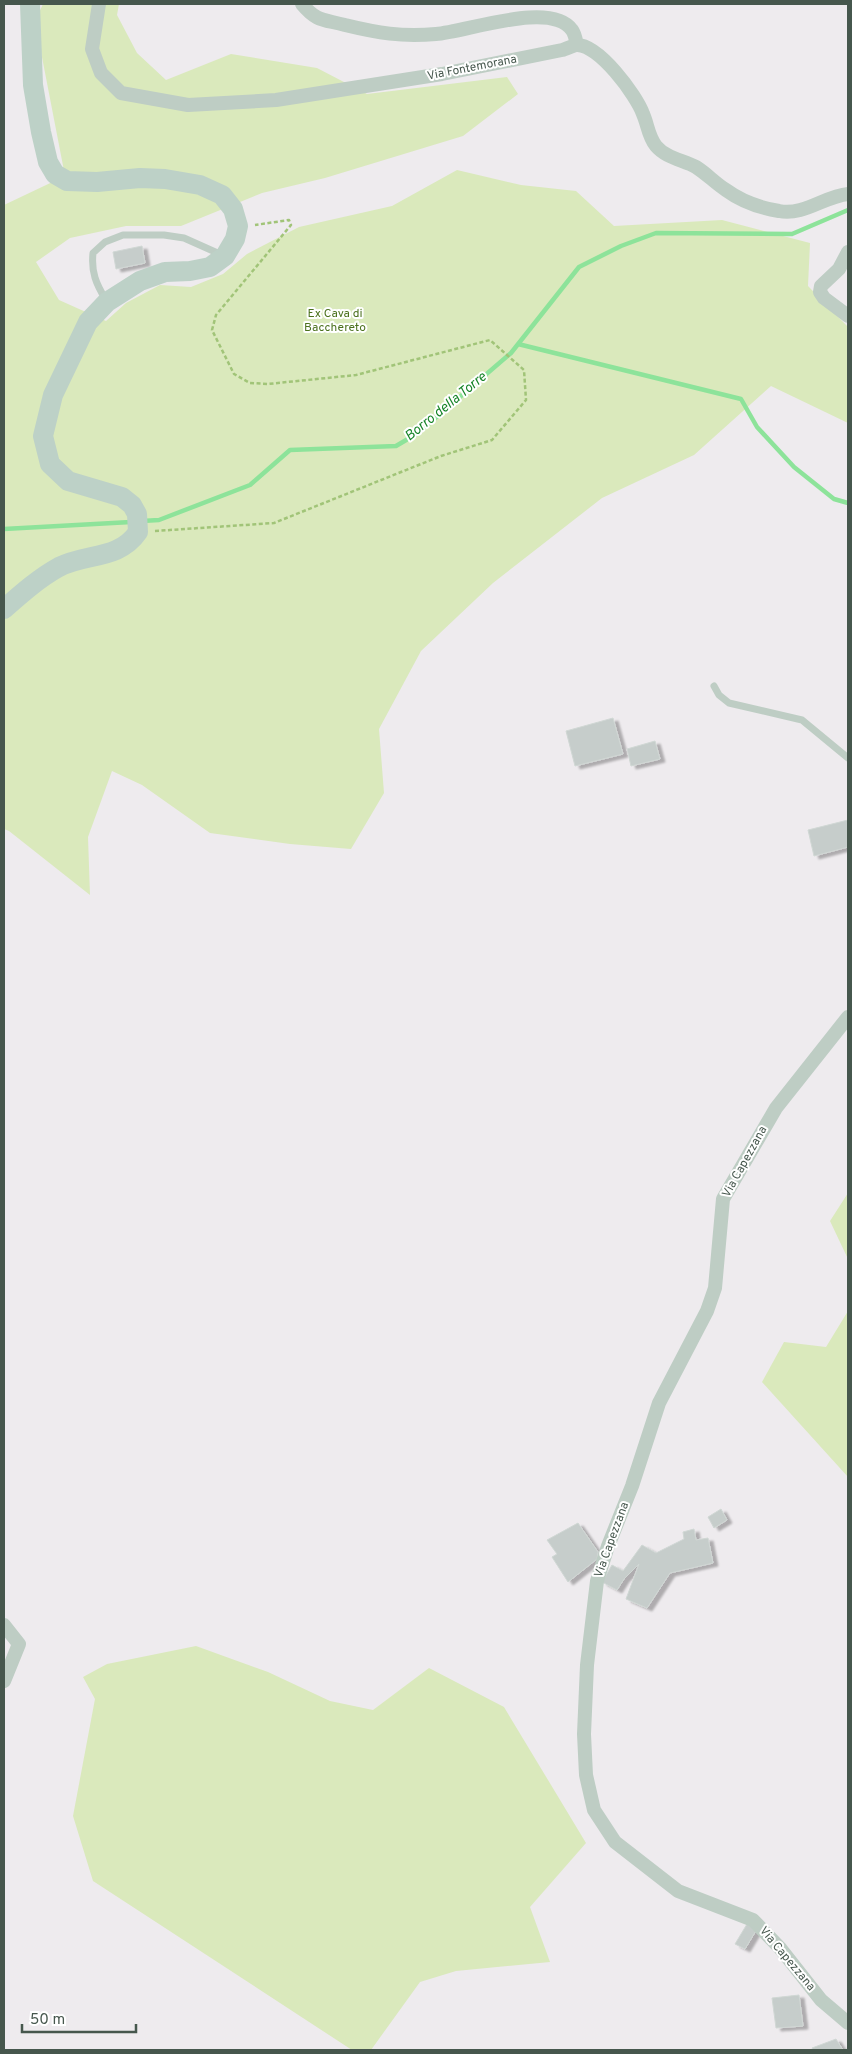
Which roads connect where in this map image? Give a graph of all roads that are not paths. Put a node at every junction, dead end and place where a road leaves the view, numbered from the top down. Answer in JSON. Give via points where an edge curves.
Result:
{"nodes":[{"id":1,"x":30,"y":4,"type":"edge"},
{"id":2,"x":99,"y":4,"type":"edge"},
{"id":3,"x":302,"y":4,"type":"edge"},
{"id":4,"x":577,"y":45,"type":"junction"},
{"id":5,"x":848,"y":194,"type":"edge"},
{"id":6,"x":848,"y":252,"type":"edge"},
{"id":7,"x":225,"y":256,"type":"junction"},
{"id":8,"x":107,"y":302,"type":"junction"},
{"id":9,"x":848,"y":316,"type":"edge"},
{"id":10,"x":4,"y":609,"type":"edge"},
{"id":11,"x":714,"y":686,"type":"dead end"},
{"id":12,"x":848,"y":758,"type":"edge"},
{"id":13,"x":848,"y":1017,"type":"edge"},
{"id":14,"x":4,"y":1625,"type":"edge"},
{"id":15,"x":4,"y":1680,"type":"edge"},
{"id":16,"x":848,"y":2024,"type":"edge"}],
"edges":[{"from":1,"to":7,"type":"street","via":[[33,85],[40,132],[48,162],[55,174],[67,181],[165,179],[200,186],[222,195],[233,209],[238,226]]},
{"from":2,"to":4,"type":"street","name":"Via Fontemorana","via":[[92,49],[101,73],[121,93],[188,105],[276,100],[315,94],[442,74]]},
{"from":3,"to":4,"type":"street","via":[[315,18],[401,36],[438,34],[513,18],[558,20],[572,30]]},
{"from":4,"to":5,"type":"street","via":[[598,55],[635,96],[656,146],[672,158],[709,175],[726,190],[754,204],[781,212],[806,209],[832,197]]},
{"from":6,"to":9,"type":"street","via":[[839,269],[821,286],[820,292]]},
{"from":7,"to":8,"type":"street","via":[[210,267],[166,272],[140,281]]},
{"from":7,"to":8,"type":"lane","via":[[184,238],[164,235],[123,235],[105,242],[93,253],[91,268]]},
{"from":8,"to":10,"type":"street","via":[[88,322],[53,395],[43,436],[50,464],[68,480],[122,497],[132,506],[138,524],[124,548],[61,566]]},
{"from":11,"to":12,"type":"lane","via":[[729,703],[802,720]]},
{"from":13,"to":16,"type":"street","name":"Via Capezzana","via":[[776,1108],[723,1199],[715,1288],[659,1403],[597,1581],[587,1665],[584,1734],[586,1775],[594,1810],[615,1842],[678,1892],[753,1920],[821,2000]]},
{"from":14,"to":15,"type":"street","via":[[19,1644]]}]}
